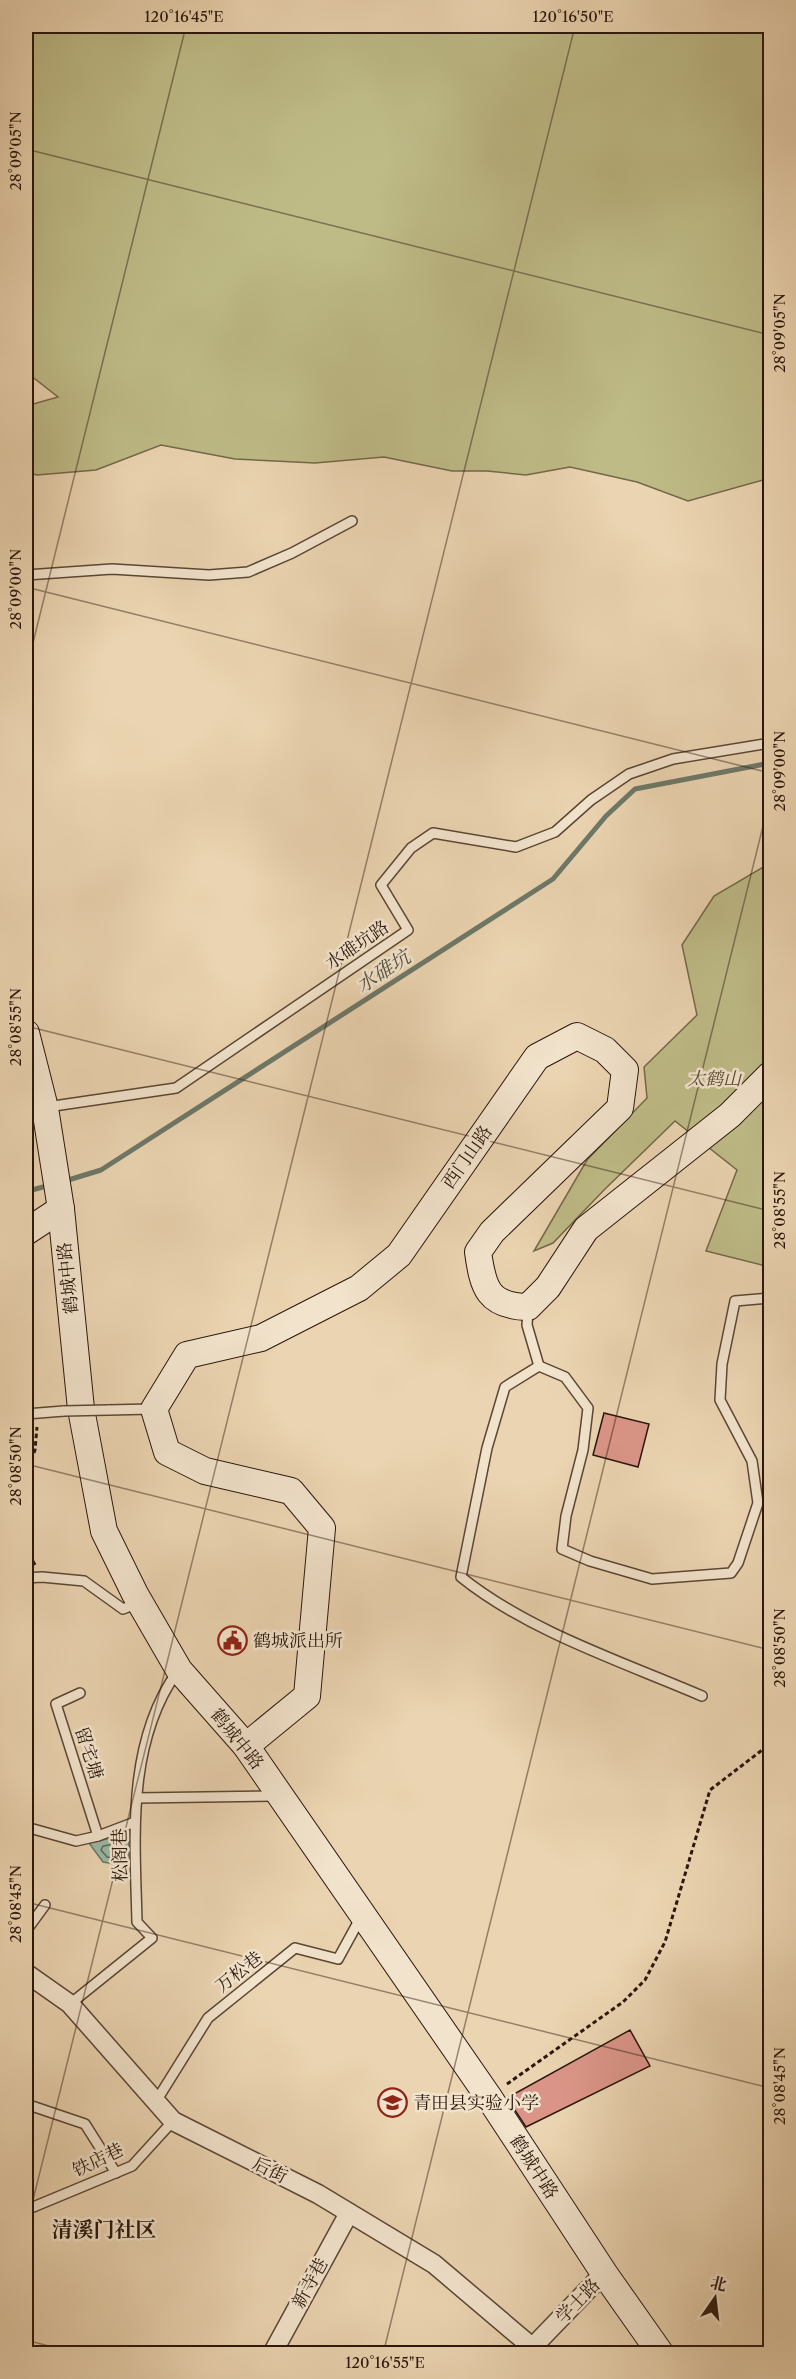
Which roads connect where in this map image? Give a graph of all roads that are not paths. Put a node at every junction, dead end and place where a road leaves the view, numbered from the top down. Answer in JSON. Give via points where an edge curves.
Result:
{"nodes":[{"id":1,"x":352,"y":520,"type":"dead end"},
{"id":2,"x":26,"y":575,"type":"edge"},
{"id":3,"x":771,"y":743,"type":"edge"},
{"id":4,"x":27,"y":1035,"type":"edge"},
{"id":5,"x":771,"y":1075,"type":"edge"},
{"id":6,"x":45,"y":1108,"type":"junction"},
{"id":7,"x":58,"y":1192,"type":"junction"},
{"id":8,"x":26,"y":1232,"type":"edge"},
{"id":9,"x":771,"y":1298,"type":"edge"},
{"id":10,"x":528,"y":1307,"type":"junction"},
{"id":11,"x":539,"y":1366,"type":"junction"},
{"id":12,"x":154,"y":1409,"type":"junction"},
{"id":13,"x":26,"y":1414,"type":"edge"},
{"id":14,"x":26,"y":1578,"type":"edge"},
{"id":15,"x":141,"y":1603,"type":"junction"},
{"id":16,"x":179,"y":1670,"type":"junction"},
{"id":17,"x":80,"y":1693,"type":"dead end"},
{"id":18,"x":702,"y":1696,"type":"dead end"},
{"id":19,"x":246,"y":1746,"type":"junction"},
{"id":20,"x":280,"y":1796,"type":"junction"},
{"id":21,"x":137,"y":1798,"type":"junction"},
{"id":22,"x":135,"y":1822,"type":"junction"},
{"id":23,"x":26,"y":1827,"type":"edge"},
{"id":24,"x":98,"y":1836,"type":"junction"},
{"id":25,"x":45,"y":1905,"type":"dead end"},
{"id":26,"x":363,"y":1915,"type":"junction"},
{"id":27,"x":26,"y":1931,"type":"edge"},
{"id":28,"x":26,"y":1973,"type":"edge"},
{"id":29,"x":69,"y":2004,"type":"junction"},
{"id":30,"x":156,"y":2103,"type":"junction"},
{"id":31,"x":26,"y":2104,"type":"edge"},
{"id":32,"x":173,"y":2121,"type":"junction"},
{"id":33,"x":116,"y":2173,"type":"junction"},
{"id":34,"x":26,"y":2210,"type":"edge"},
{"id":35,"x":349,"y":2213,"type":"junction"},
{"id":36,"x":604,"y":2274,"type":"junction"},
{"id":37,"x":529,"y":2350,"type":"edge"},
{"id":38,"x":272,"y":2354,"type":"edge"},
{"id":39,"x":661,"y":2354,"type":"edge"}],
"edges":[{"from":1,"to":2,"type":"lane","via":[[248,572],[209,575],[112,568]]},
{"from":3,"to":6,"type":"lane","name":"水碓坑路","via":[[673,759],[629,774],[555,832],[516,847],[433,833],[411,848],[381,885],[408,930],[176,1088]]},
{"from":4,"to":6,"type":"street","name":"鹤城中路"},
{"from":5,"to":10,"type":"street","via":[[730,1115],[586,1229],[548,1287]]},
{"from":6,"to":7,"type":"street","name":"鹤城中路"},
{"from":7,"to":8,"type":"street"},
{"from":7,"to":15,"type":"street","name":"鹤城中路","via":[[81,1409],[104,1531]]},
{"from":9,"to":11,"type":"lane","via":[[735,1301],[722,1364],[720,1400],[752,1461],[758,1503],[731,1573],[652,1579],[562,1549],[588,1408],[565,1377]]},
{"from":10,"to":11,"type":"lane","via":[[527,1325]]},
{"from":10,"to":12,"type":"street","name":"西门山路","via":[[499,1302],[483,1283],[478,1252],[492,1232],[620,1108],[625,1070],[604,1050],[577,1036],[537,1057],[399,1255],[359,1288],[261,1338],[187,1355]]},
{"from":11,"to":18,"type":"lane","via":[[505,1387],[487,1448],[462,1577],[479,1592],[539,1626]]},
{"from":12,"to":13,"type":"lane","bridge":true},
{"from":12,"to":19,"type":"street","via":[[167,1452],[205,1471],[291,1491],[322,1528],[307,1696]]},
{"from":14,"to":15,"type":"lane","via":[[84,1581],[123,1609]]},
{"from":15,"to":16,"type":"street","name":"鹤城中路"},
{"from":16,"to":19,"type":"street","name":"鹤城中路"},
{"from":16,"to":21,"type":"lane","name":"松阁巷","via":[[166,1688],[150,1732]]},
{"from":17,"to":24,"type":"lane","name":"留宅塘","via":[[56,1704]]},
{"from":19,"to":20,"type":"street","name":"鹤城中路"},
{"from":20,"to":21,"type":"lane"},
{"from":20,"to":26,"type":"street","name":"鹤城中路"},
{"from":21,"to":22,"type":"lane","name":"松阁巷"},
{"from":22,"to":24,"type":"lane"},
{"from":22,"to":29,"type":"lane","name":"松阁巷","via":[[137,1922],[152,1938]]},
{"from":23,"to":24,"type":"lane","via":[[76,1841]]},
{"from":25,"to":27,"type":"lane"},
{"from":26,"to":30,"type":"lane","name":"万松巷","via":[[338,1959],[295,1948],[208,2018]]},
{"from":26,"to":36,"type":"street","name":"鹤城中路"},
{"from":28,"to":29,"type":"street","name":"后街"},
{"from":29,"to":30,"type":"street","name":"后街"},
{"from":30,"to":32,"type":"street","name":"后街"},
{"from":31,"to":33,"type":"lane","via":[[85,2124]]},
{"from":32,"to":33,"type":"lane","name":"铁店巷","via":[[132,2166]]},
{"from":32,"to":35,"type":"street","name":"后街"},
{"from":33,"to":34,"type":"lane","name":"铁店巷"},
{"from":35,"to":37,"type":"street","name":"后街","via":[[434,2264]]},
{"from":35,"to":38,"type":"street","name":"新寺巷"},
{"from":36,"to":37,"type":"street","name":"学士路"},
{"from":36,"to":39,"type":"street","name":"鹤城中路"}]}
